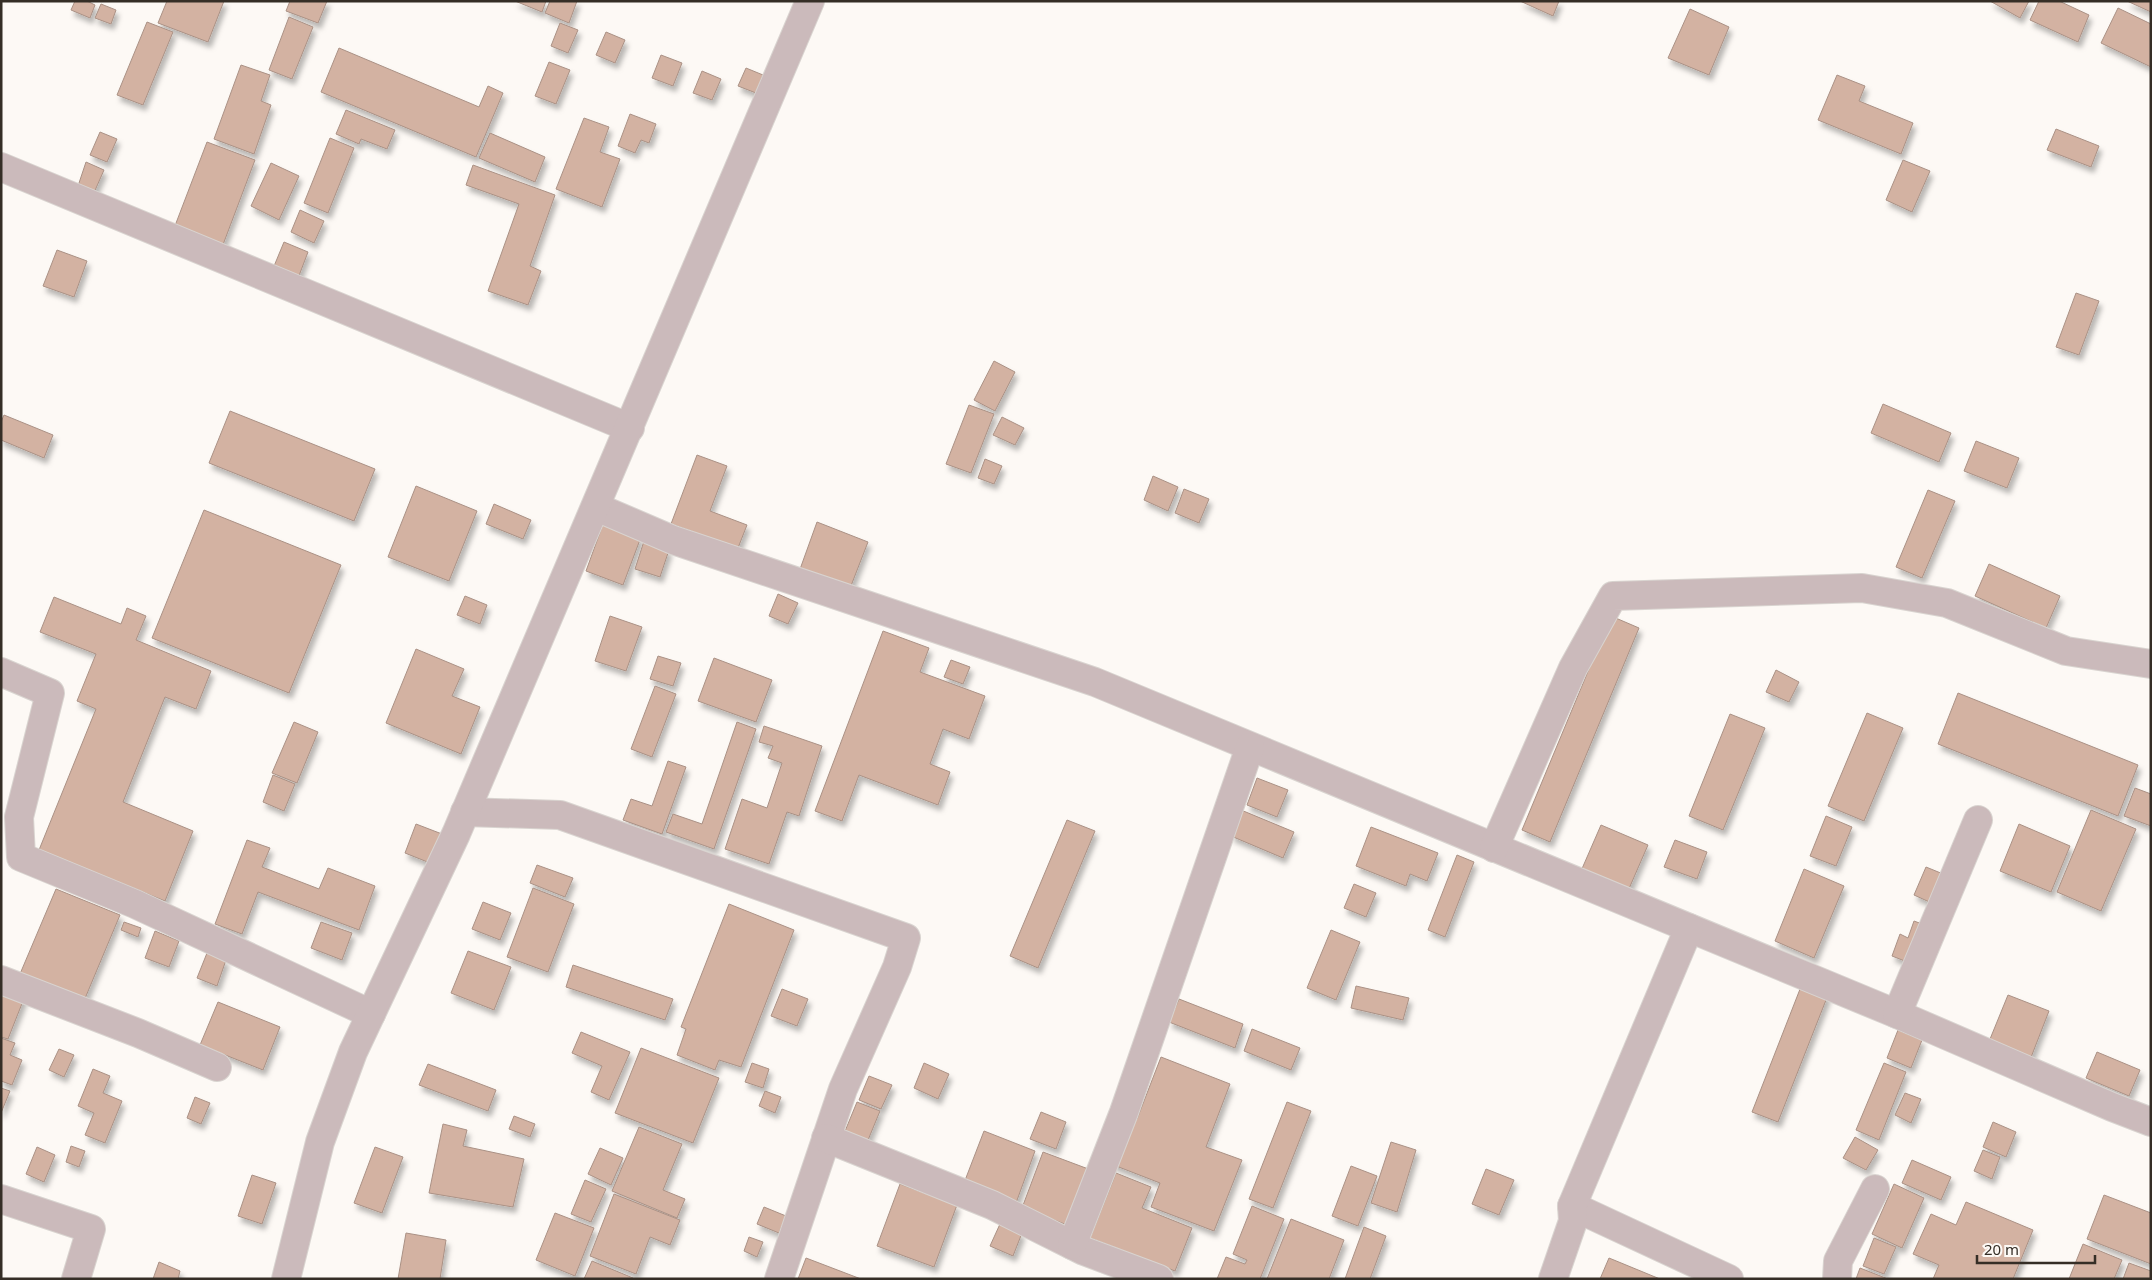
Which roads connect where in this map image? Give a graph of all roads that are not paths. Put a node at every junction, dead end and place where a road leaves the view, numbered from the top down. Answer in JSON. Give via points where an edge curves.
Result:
{"nodes":[{"id":1,"x":810,"y":1,"type":"edge"},
{"id":2,"x":1,"y":168,"type":"edge"},
{"id":3,"x":630,"y":428,"type":"junction"},
{"id":4,"x":596,"y":507,"type":"junction"},
{"id":5,"x":2151,"y":664,"type":"edge"},
{"id":6,"x":1,"y":672,"type":"edge"},
{"id":7,"x":1250,"y":747,"type":"junction"},
{"id":8,"x":465,"y":812,"type":"junction"},
{"id":9,"x":1978,"y":820,"type":"dead end"},
{"id":10,"x":1494,"y":848,"type":"junction"},
{"id":11,"x":1689,"y":928,"type":"junction"},
{"id":12,"x":1,"y":980,"type":"edge"},
{"id":13,"x":371,"y":1014,"type":"junction"},
{"id":14,"x":1897,"y":1014,"type":"junction"},
{"id":15,"x":217,"y":1067,"type":"dead end"},
{"id":16,"x":2151,"y":1122,"type":"edge"},
{"id":17,"x":826,"y":1138,"type":"junction"},
{"id":18,"x":1875,"y":1189,"type":"dead end"},
{"id":19,"x":1,"y":1199,"type":"edge"},
{"id":20,"x":1572,"y":1206,"type":"junction"},
{"id":21,"x":1072,"y":1245,"type":"junction"},
{"id":22,"x":76,"y":1279,"type":"edge"},
{"id":23,"x":286,"y":1279,"type":"edge"},
{"id":24,"x":779,"y":1279,"type":"edge"},
{"id":25,"x":1159,"y":1279,"type":"edge"},
{"id":26,"x":1553,"y":1279,"type":"edge"},
{"id":27,"x":1729,"y":1279,"type":"edge"},
{"id":28,"x":1837,"y":1279,"type":"edge"}],
"edges":[{"from":1,"to":3,"type":"street"},
{"from":2,"to":3,"type":"street"},
{"from":3,"to":4,"type":"street"},
{"from":4,"to":7,"type":"street","via":[[673,540],[1095,682]]},
{"from":4,"to":8,"type":"street"},
{"from":5,"to":10,"type":"street","via":[[2066,651],[1947,603],[1862,588],[1613,596],[1573,668]]},
{"from":6,"to":13,"type":"street","via":[[50,693],[19,817],[21,857],[135,904]]},
{"from":7,"to":10,"type":"street"},
{"from":7,"to":21,"type":"street","via":[[1124,1112]]},
{"from":8,"to":13,"type":"street"},
{"from":8,"to":17,"type":"street","via":[[560,815],[906,938]]},
{"from":9,"to":14,"type":"street"},
{"from":10,"to":11,"type":"street"},
{"from":11,"to":14,"type":"street"},
{"from":11,"to":20,"type":"street"},
{"from":12,"to":15,"type":"street"},
{"from":13,"to":23,"type":"street","via":[[353,1052],[320,1142]]},
{"from":14,"to":16,"type":"street"},
{"from":17,"to":21,"type":"street","via":[[992,1205]]},
{"from":17,"to":24,"type":"street"},
{"from":18,"to":28,"type":"street","via":[[1838,1261]]},
{"from":19,"to":22,"type":"street","via":[[91,1229]]},
{"from":20,"to":26,"type":"street","via":[[1573,1221]]},
{"from":20,"to":27,"type":"street"},
{"from":21,"to":25,"type":"street"}]}
